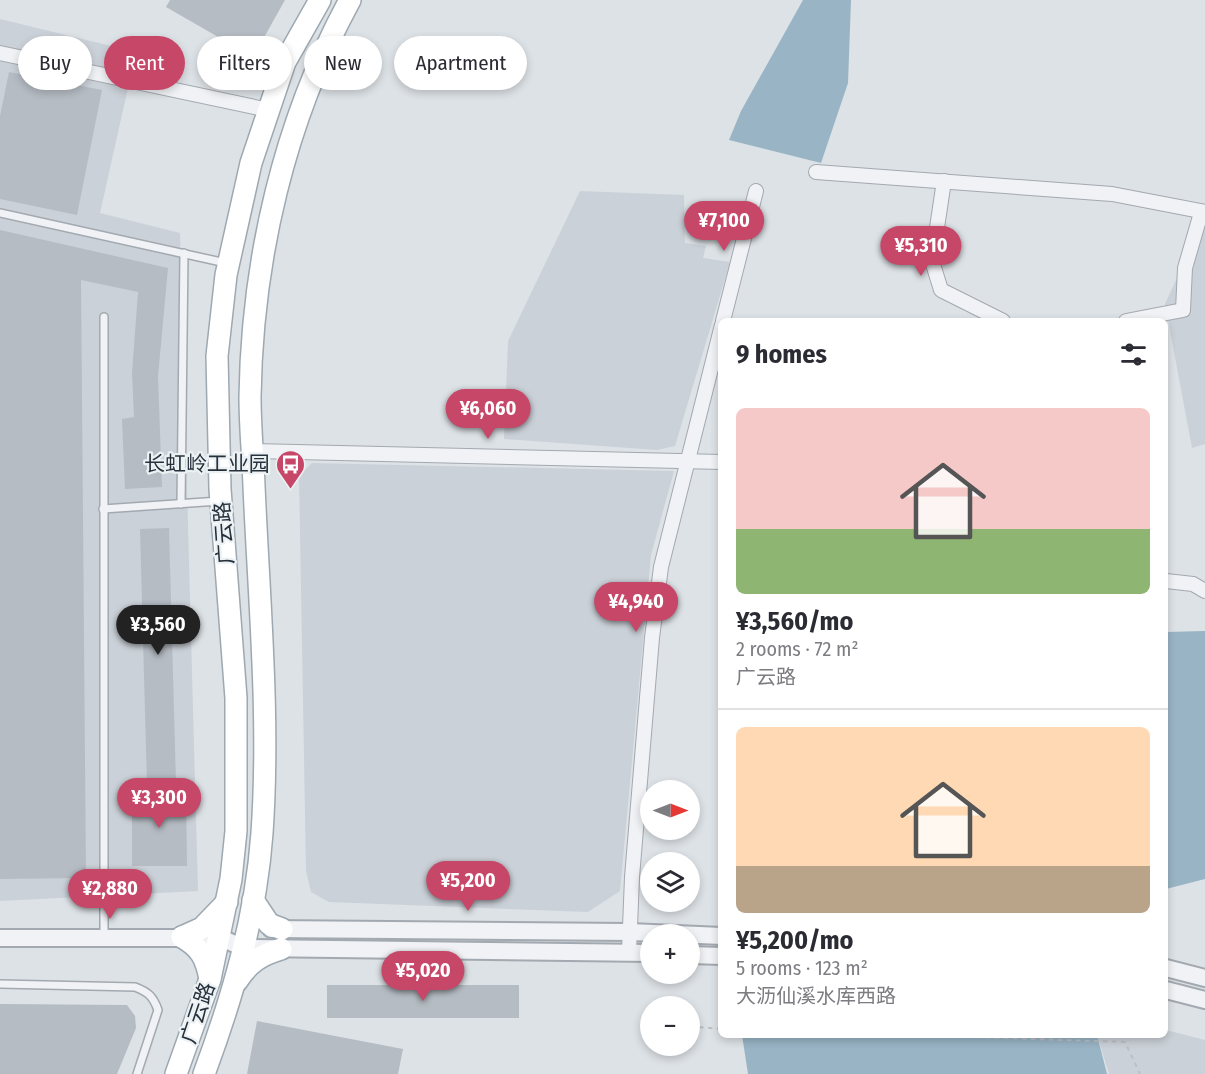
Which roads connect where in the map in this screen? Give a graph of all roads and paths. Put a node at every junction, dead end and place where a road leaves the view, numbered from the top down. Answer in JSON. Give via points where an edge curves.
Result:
{"nodes":[{"id":1,"x":320,"y":0,"type":"edge"},
{"id":2,"x":350,"y":0,"type":"edge"},
{"id":3,"x":0,"y":53,"type":"edge"},
{"id":4,"x":269,"y":110,"type":"junction"},
{"id":5,"x":816,"y":172,"type":"dead end"},
{"id":6,"x":944,"y":181,"type":"junction"},
{"id":7,"x":756,"y":191,"type":"dead end"},
{"id":8,"x":0,"y":213,"type":"edge"},
{"id":9,"x":1203,"y":213,"type":"edge"},
{"id":10,"x":183,"y":253,"type":"junction"},
{"id":11,"x":229,"y":263,"type":"junction"},
{"id":12,"x":104,"y":316,"type":"dead end"},
{"id":13,"x":723,"y":318,"type":"edge"},
{"id":14,"x":998,"y":318,"type":"edge"},
{"id":15,"x":1142,"y":318,"type":"edge"},
{"id":16,"x":718,"y":339,"type":"edge"},
{"id":17,"x":253,"y":451,"type":"junction"},
{"id":18,"x":687,"y":459,"type":"junction"},
{"id":19,"x":718,"y":462,"type":"edge"},
{"id":20,"x":221,"y":501,"type":"junction"},
{"id":21,"x":181,"y":504,"type":"junction"},
{"id":22,"x":103,"y":509,"type":"junction"},
{"id":23,"x":1168,"y":581,"type":"edge"},
{"id":24,"x":1205,"y":591,"type":"edge"},
{"id":25,"x":254,"y":900,"type":"junction"},
{"id":26,"x":227,"y":901,"type":"junction"},
{"id":27,"x":630,"y":932,"type":"junction"},
{"id":28,"x":718,"y":936,"type":"edge"},
{"id":29,"x":183,"y":937,"type":"junction"},
{"id":30,"x":0,"y":938,"type":"edge"},
{"id":31,"x":104,"y":938,"type":"junction"},
{"id":32,"x":221,"y":938,"type":"junction"},
{"id":33,"x":246,"y":938,"type":"junction"},
{"id":34,"x":282,"y":939,"type":"junction"},
{"id":35,"x":629,"y":952,"type":"junction"},
{"id":36,"x":640,"y":952,"type":"edge"},
{"id":37,"x":700,"y":955,"type":"edge"},
{"id":38,"x":718,"y":956,"type":"edge"},
{"id":39,"x":1168,"y":969,"type":"edge"},
{"id":40,"x":1205,"y":978,"type":"edge"},
{"id":41,"x":210,"y":979,"type":"junction"},
{"id":42,"x":0,"y":984,"type":"edge"},
{"id":43,"x":235,"y":984,"type":"junction"},
{"id":44,"x":1168,"y":991,"type":"edge"},
{"id":45,"x":1205,"y":1000,"type":"edge"},
{"id":46,"x":700,"y":1027,"type":"edge"},
{"id":47,"x":718,"y":1029,"type":"edge"},
{"id":48,"x":1004,"y":1038,"type":"edge"},
{"id":49,"x":137,"y":1074,"type":"edge"},
{"id":50,"x":176,"y":1074,"type":"edge"},
{"id":51,"x":204,"y":1074,"type":"edge"},
{"id":52,"x":1140,"y":1074,"type":"edge"}],
"edges":[{"from":1,"to":4,"type":"main road","name":"广云路","via":[[285,62]]},
{"from":2,"to":17,"type":"main road","name":"广云路","via":[[301,109],[274,196],[255,307],[250,399]]},
{"from":3,"to":4,"type":"street"},
{"from":4,"to":11,"type":"main road","name":"广云路","via":[[251,164]]},
{"from":5,"to":6,"type":"street"},
{"from":6,"to":9,"type":"street","via":[[1112,194]]},
{"from":6,"to":14,"type":"street","via":[[932,261],[941,290]]},
{"from":7,"to":13,"type":"street"},
{"from":8,"to":10,"type":"lane"},
{"from":9,"to":15,"type":"street","via":[[1185,268],[1183,310]]},
{"from":10,"to":11,"type":"lane"},
{"from":10,"to":21,"type":"lane"},
{"from":11,"to":20,"type":"main road","name":"广云路","via":[[217,356]]},
{"from":12,"to":22,"type":"lane"},
{"from":16,"to":18,"type":"street"},
{"from":17,"to":18,"type":"street"},
{"from":17,"to":25,"type":"main road","name":"广云路","via":[[264,784]]},
{"from":18,"to":19,"type":"street"},
{"from":18,"to":27,"type":"street","via":[[661,567],[652,638]]},
{"from":20,"to":21,"type":"lane"},
{"from":20,"to":26,"type":"main road","name":"广云路","via":[[238,772],[236,831]]},
{"from":21,"to":22,"type":"lane"},
{"from":22,"to":31,"type":"lane"},
{"from":23,"to":24,"type":"street","via":[[1193,584]]},
{"from":25,"to":33,"type":"main road","name":"广云路"},
{"from":25,"to":34,"type":"main road"},
{"from":26,"to":29,"type":"main road","via":[[202,928]]},
{"from":26,"to":32,"type":"main road","name":"广云路"},
{"from":27,"to":28,"type":"street"},
{"from":27,"to":34,"type":"street"},
{"from":27,"to":35,"type":"street"},
{"from":29,"to":31,"type":"street"},
{"from":29,"to":32,"type":"street"},
{"from":29,"to":41,"type":"main road","via":[[205,957]]},
{"from":30,"to":31,"type":"street"},
{"from":32,"to":33,"type":"street"},
{"from":32,"to":41,"type":"main road","name":"广云路"},
{"from":33,"to":34,"type":"street"},
{"from":33,"to":43,"type":"main road","name":"广云路"},
{"from":34,"to":35,"type":"street"},
{"from":34,"to":43,"type":"main road","via":[[246,968]]},
{"from":35,"to":36,"type":"street"},
{"from":37,"to":38,"type":"street"},
{"from":39,"to":40,"type":"street"},
{"from":41,"to":50,"type":"main road","name":"广云路"},
{"from":42,"to":49,"type":"lane","via":[[135,987],[148,992],[158,1010]]},
{"from":43,"to":51,"type":"main road","name":"广云路"},
{"from":44,"to":45,"type":"street"},
{"from":46,"to":47,"type":"path"},
{"from":48,"to":52,"type":"path","via":[[1125,1042]]}]}
